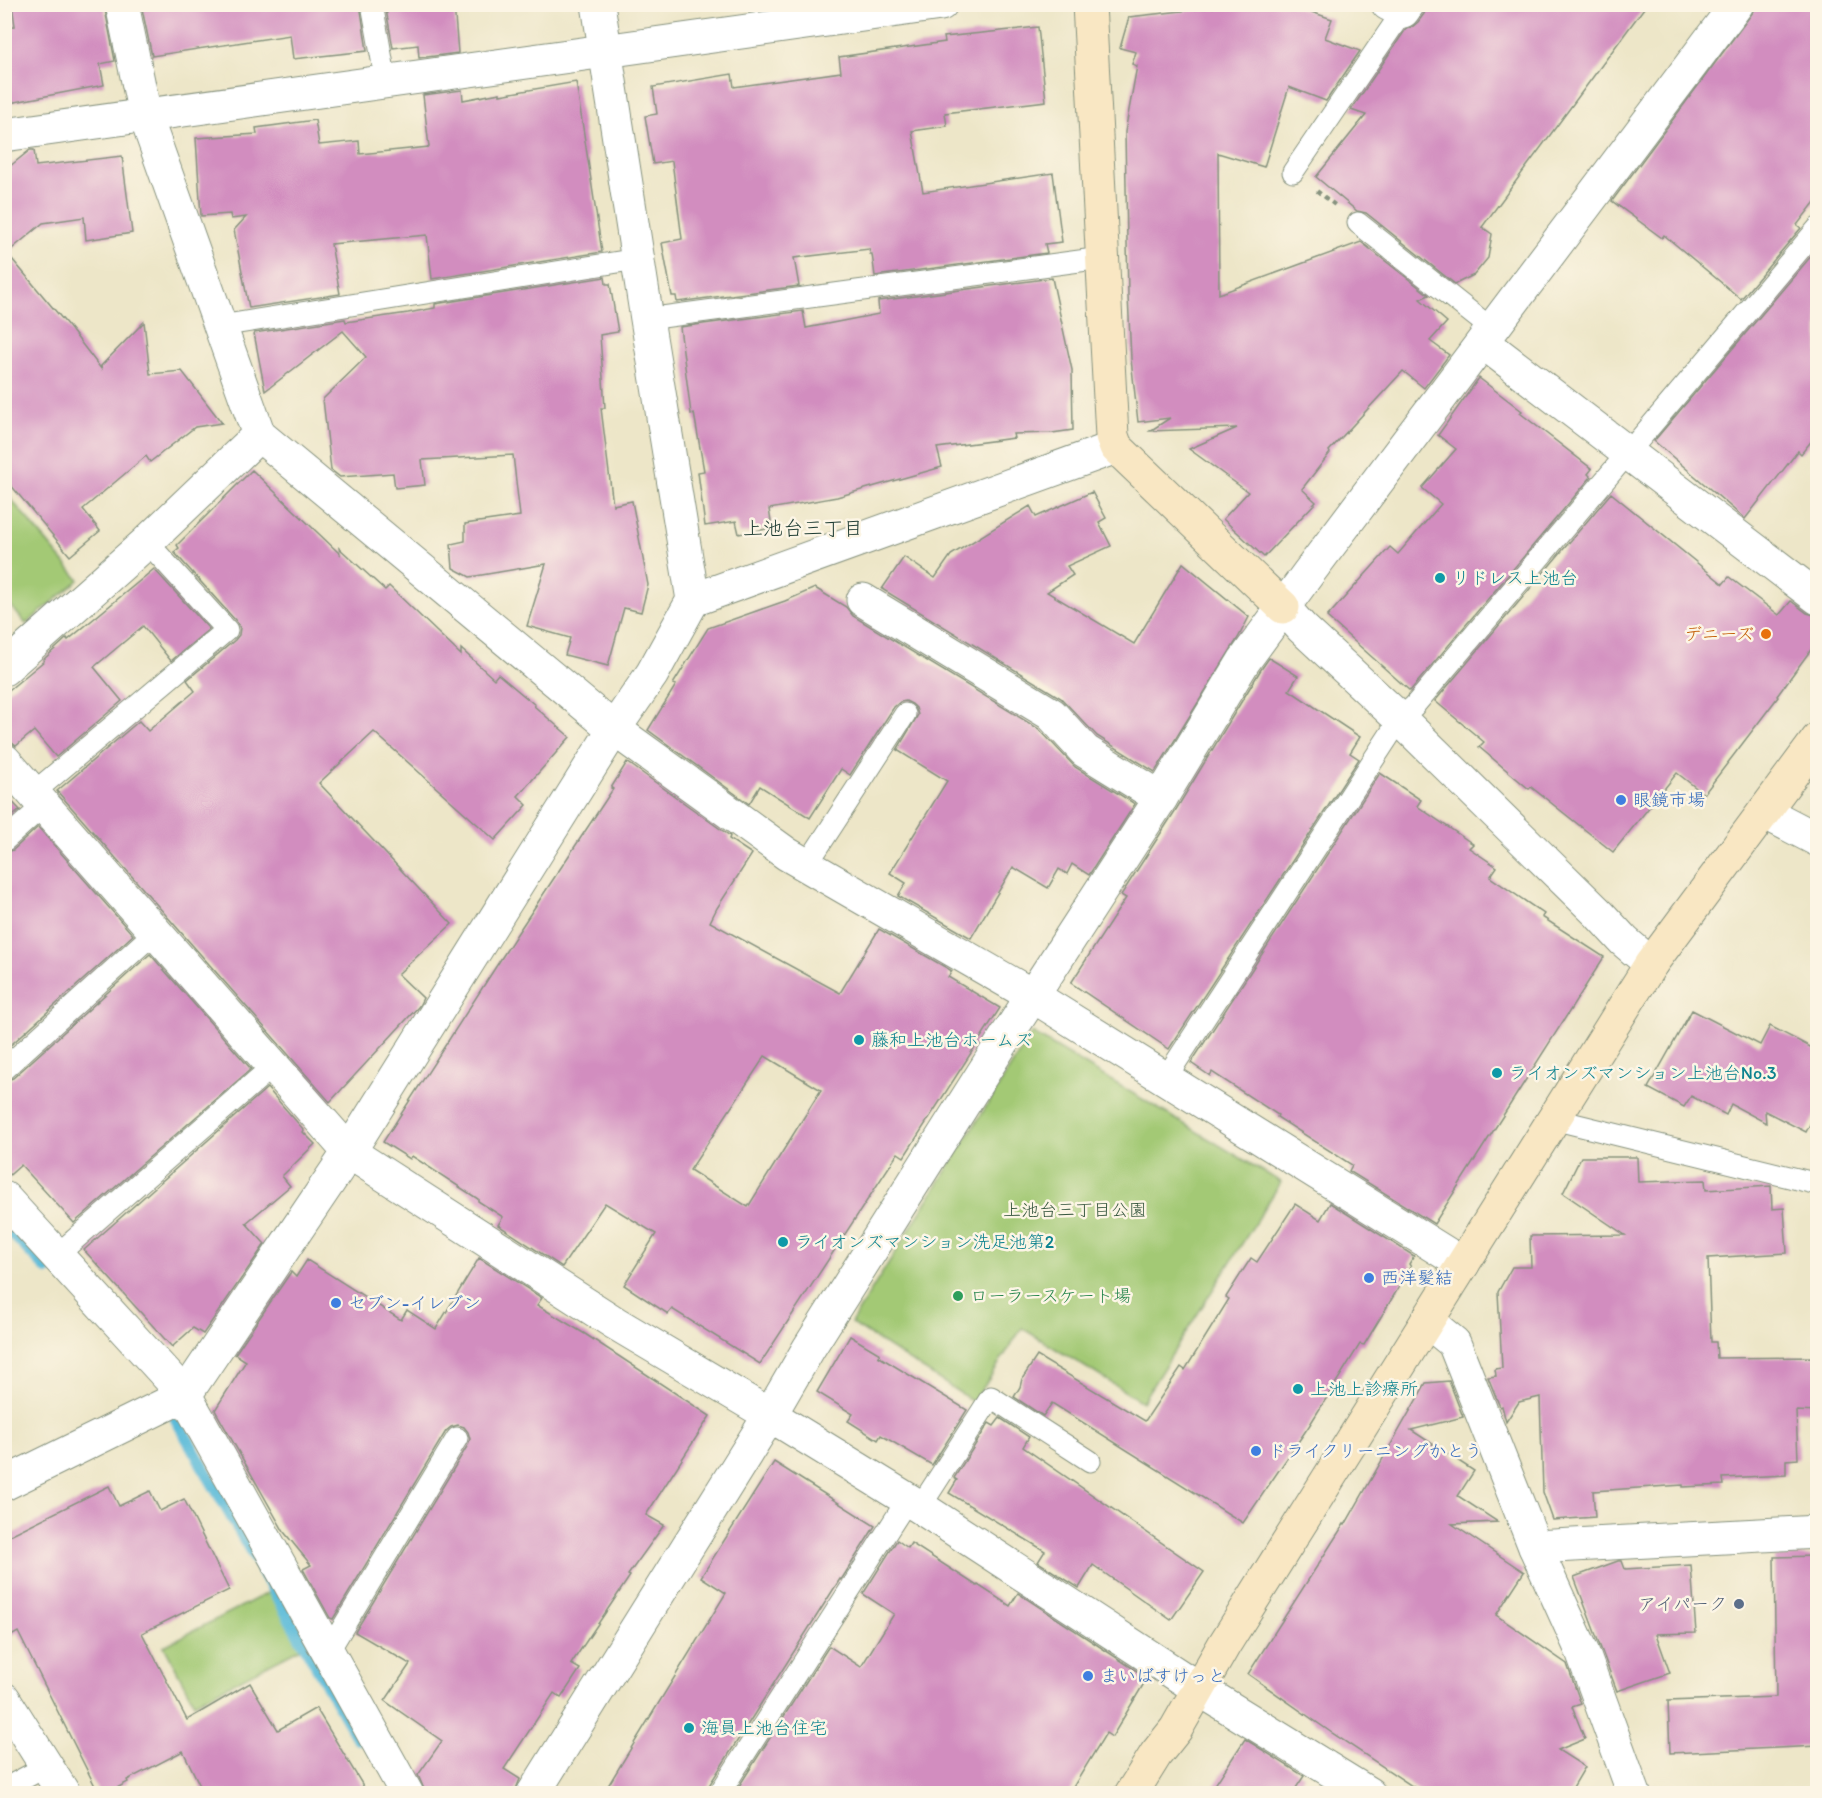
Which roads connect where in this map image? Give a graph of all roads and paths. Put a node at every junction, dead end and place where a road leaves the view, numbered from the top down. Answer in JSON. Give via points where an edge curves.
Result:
{"nodes":[{"id":1,"x":122,"y":4,"type":"edge"},
{"id":2,"x":372,"y":4,"type":"edge"},
{"id":3,"x":598,"y":4,"type":"edge"},
{"id":4,"x":1089,"y":4,"type":"edge"},
{"id":5,"x":1737,"y":4,"type":"edge"},
{"id":6,"x":924,"y":6,"type":"edge"},
{"id":7,"x":1400,"y":7,"type":"edge"},
{"id":8,"x":606,"y":51,"type":"junction"},
{"id":9,"x":386,"y":82,"type":"junction"},
{"id":10,"x":145,"y":115,"type":"junction"},
{"id":11,"x":4,"y":135,"type":"edge"},
{"id":12,"x":1293,"y":172,"type":"joint"},
{"id":13,"x":1358,"y":223,"type":"joint"},
{"id":14,"x":1818,"y":228,"type":"edge"},
{"id":15,"x":1102,"y":258,"type":"junction"},
{"id":16,"x":637,"y":259,"type":"junction"},
{"id":17,"x":647,"y":320,"type":"junction"},
{"id":18,"x":220,"y":326,"type":"junction"},
{"id":19,"x":1488,"y":336,"type":"junction"},
{"id":20,"x":259,"y":435,"type":"junction"},
{"id":21,"x":1116,"y":447,"type":"junction"},
{"id":22,"x":1627,"y":453,"type":"junction"},
{"id":23,"x":147,"y":542,"type":"junction"},
{"id":24,"x":1818,"y":598,"type":"edge"},
{"id":25,"x":693,"y":600,"type":"junction"},
{"id":26,"x":863,"y":600,"type":"dead end"},
{"id":27,"x":1283,"y":607,"type":"junction"},
{"id":28,"x":4,"y":669,"type":"edge"},
{"id":29,"x":905,"y":714,"type":"dead end"},
{"id":30,"x":1400,"y":719,"type":"junction"},
{"id":31,"x":614,"y":729,"type":"junction"},
{"id":32,"x":1818,"y":739,"type":"edge"},
{"id":33,"x":4,"y":760,"type":"edge"},
{"id":34,"x":1161,"y":798,"type":"junction"},
{"id":35,"x":39,"y":799,"type":"junction"},
{"id":36,"x":1764,"y":812,"type":"junction"},
{"id":37,"x":1818,"y":840,"type":"edge"},
{"id":38,"x":4,"y":841,"type":"edge"},
{"id":39,"x":806,"y":866,"type":"junction"},
{"id":40,"x":155,"y":932,"type":"junction"},
{"id":41,"x":1651,"y":964,"type":"junction"},
{"id":42,"x":1033,"y":996,"type":"junction"},
{"id":43,"x":273,"y":1066,"type":"junction"},
{"id":44,"x":4,"y":1069,"type":"edge"},
{"id":45,"x":1164,"y":1079,"type":"junction"},
{"id":46,"x":1553,"y":1119,"type":"junction"},
{"id":47,"x":349,"y":1152,"type":"junction"},
{"id":48,"x":1818,"y":1184,"type":"edge"},
{"id":49,"x":4,"y":1198,"type":"edge"},
{"id":50,"x":57,"y":1255,"type":"junction"},
{"id":51,"x":1463,"y":1264,"type":"junction"},
{"id":52,"x":1427,"y":1321,"type":"junction"},
{"id":53,"x":184,"y":1396,"type":"junction"},
{"id":54,"x":770,"y":1414,"type":"junction"},
{"id":55,"x":457,"y":1438,"type":"dead end"},
{"id":56,"x":1090,"y":1461,"type":"dead end"},
{"id":57,"x":4,"y":1484,"type":"edge"},
{"id":58,"x":914,"y":1503,"type":"junction"},
{"id":59,"x":1818,"y":1532,"type":"edge"},
{"id":60,"x":1534,"y":1547,"type":"junction"},
{"id":61,"x":328,"y":1652,"type":"junction"},
{"id":62,"x":1199,"y":1689,"type":"junction"},
{"id":63,"x":4,"y":1699,"type":"edge"},
{"id":64,"x":47,"y":1766,"type":"junction"},
{"id":65,"x":4,"y":1789,"type":"edge"},
{"id":66,"x":64,"y":1794,"type":"edge"},
{"id":67,"x":407,"y":1794,"type":"edge"},
{"id":68,"x":532,"y":1794,"type":"edge"},
{"id":69,"x":719,"y":1794,"type":"edge"},
{"id":70,"x":1131,"y":1794,"type":"edge"},
{"id":71,"x":1369,"y":1794,"type":"edge"},
{"id":72,"x":1634,"y":1794,"type":"edge"}],
"edges":[{"from":1,"to":10,"type":"street"},
{"from":2,"to":9,"type":"lane"},
{"from":3,"to":8,"type":"street"},
{"from":4,"to":15,"type":"street"},
{"from":5,"to":19,"type":"street"},
{"from":6,"to":8,"type":"street"},
{"from":7,"to":12,"type":"lane"},
{"from":8,"to":9,"type":"street"},
{"from":8,"to":16,"type":"street"},
{"from":9,"to":10,"type":"street"},
{"from":10,"to":11,"type":"street"},
{"from":10,"to":18,"type":"street"},
{"from":12,"to":13,"type":"path"},
{"from":13,"to":19,"type":"lane"},
{"from":14,"to":22,"type":"lane"},
{"from":15,"to":17,"type":"lane"},
{"from":15,"to":21,"type":"street","via":[[1112,436]]},
{"from":16,"to":17,"type":"street"},
{"from":16,"to":18,"type":"lane"},
{"from":17,"to":25,"type":"street"},
{"from":18,"to":20,"type":"street"},
{"from":19,"to":22,"type":"street"},
{"from":19,"to":27,"type":"street"},
{"from":20,"to":23,"type":"street"},
{"from":20,"to":31,"type":"street"},
{"from":21,"to":25,"type":"street"},
{"from":21,"to":27,"type":"street"},
{"from":22,"to":24,"type":"street"},
{"from":22,"to":30,"type":"lane"},
{"from":23,"to":28,"type":"street"},
{"from":23,"to":35,"type":"lane","via":[[228,630]]},
{"from":25,"to":31,"type":"street","via":[[652,674]]},
{"from":26,"to":34,"type":"street","via":[[1051,714],[1085,751]]},
{"from":27,"to":30,"type":"street"},
{"from":27,"to":34,"type":"street","via":[[1244,662]]},
{"from":29,"to":39,"type":"lane"},
{"from":30,"to":41,"type":"street"},
{"from":30,"to":45,"type":"lane"},
{"from":31,"to":39,"type":"street"},
{"from":31,"to":47,"type":"street"},
{"from":32,"to":36,"type":"street"},
{"from":33,"to":35,"type":"street"},
{"from":34,"to":42,"type":"street"},
{"from":35,"to":38,"type":"lane"},
{"from":35,"to":40,"type":"street"},
{"from":36,"to":37,"type":"street"},
{"from":36,"to":41,"type":"street"},
{"from":39,"to":42,"type":"street"},
{"from":40,"to":43,"type":"street"},
{"from":40,"to":44,"type":"lane"},
{"from":41,"to":46,"type":"street"},
{"from":42,"to":45,"type":"street"},
{"from":42,"to":54,"type":"street"},
{"from":43,"to":47,"type":"street"},
{"from":43,"to":50,"type":"lane"},
{"from":45,"to":51,"type":"street"},
{"from":46,"to":48,"type":"lane"},
{"from":46,"to":51,"type":"street"},
{"from":47,"to":53,"type":"street"},
{"from":47,"to":54,"type":"street","via":[[615,1323]]},
{"from":49,"to":50,"type":"street"},
{"from":50,"to":53,"type":"street"},
{"from":51,"to":52,"type":"street"},
{"from":52,"to":60,"type":"street","via":[[1454,1343]]},
{"from":52,"to":62,"type":"street"},
{"from":53,"to":57,"type":"street"},
{"from":53,"to":61,"type":"street"},
{"from":54,"to":58,"type":"street"},
{"from":54,"to":68,"type":"street"},
{"from":55,"to":61,"type":"lane"},
{"from":56,"to":58,"type":"lane","via":[[991,1397]]},
{"from":58,"to":62,"type":"street"},
{"from":58,"to":69,"type":"lane"},
{"from":59,"to":60,"type":"street"},
{"from":60,"to":72,"type":"street","via":[[1582,1651]]},
{"from":61,"to":67,"type":"street"},
{"from":62,"to":70,"type":"street"},
{"from":62,"to":71,"type":"street"},
{"from":63,"to":64,"type":"street"},
{"from":64,"to":65,"type":"lane"},
{"from":64,"to":66,"type":"street"}]}
